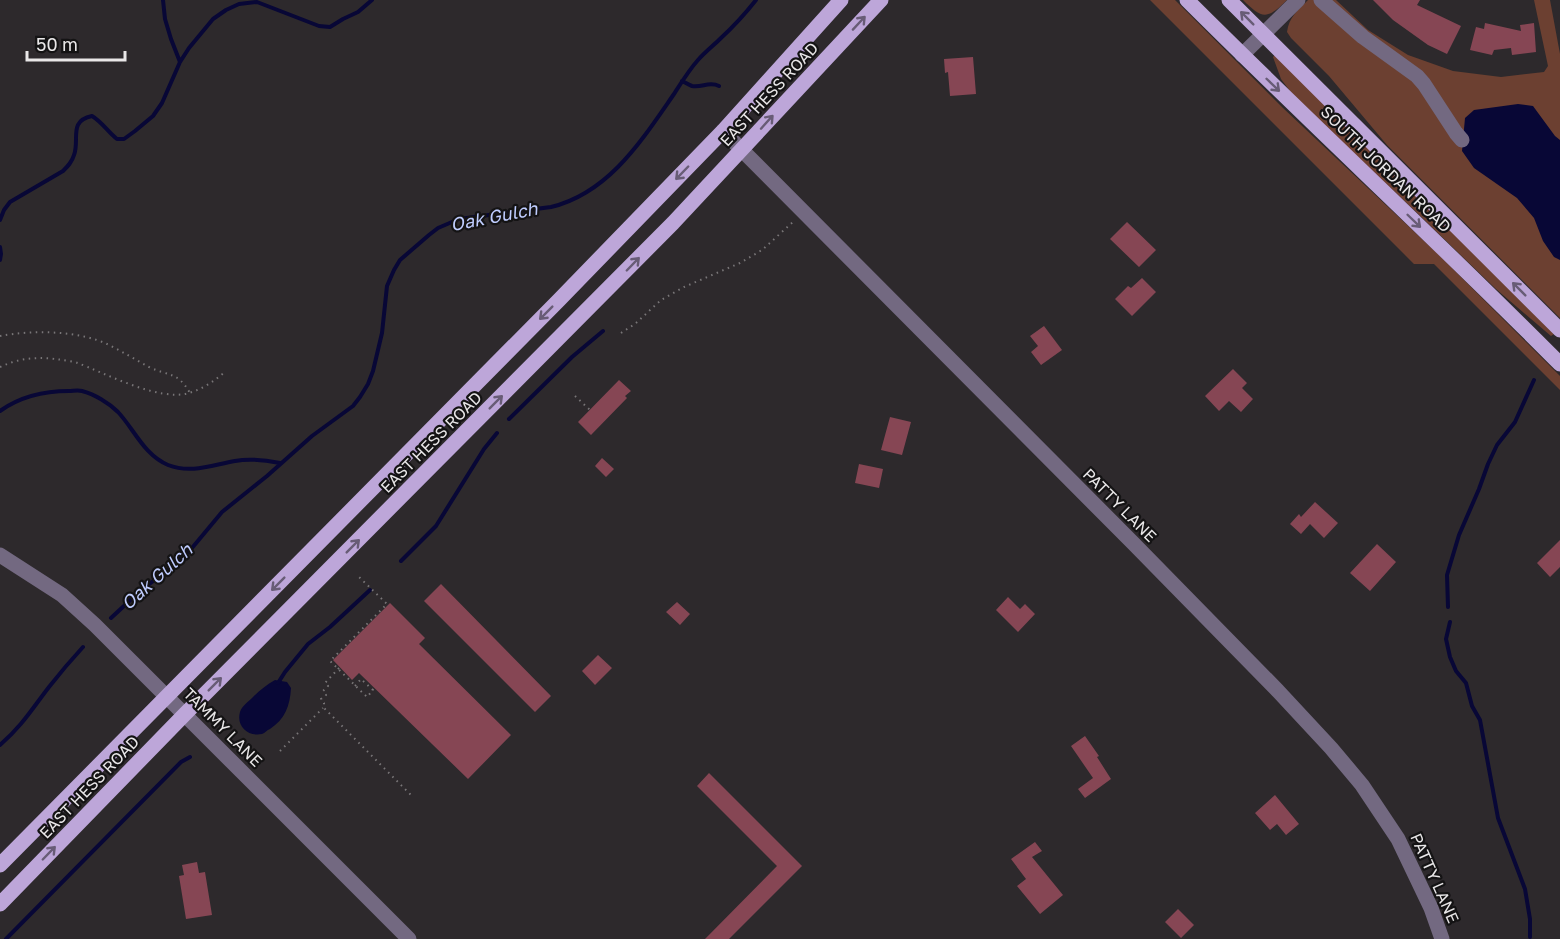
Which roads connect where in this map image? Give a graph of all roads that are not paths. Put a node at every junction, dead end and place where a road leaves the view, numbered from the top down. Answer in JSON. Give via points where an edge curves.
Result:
{"nodes":[{"id":1,"x":840,"y":0,"type":"edge"},
{"id":2,"x":881,"y":0,"type":"edge"},
{"id":3,"x":1186,"y":0,"type":"edge"},
{"id":4,"x":1229,"y":0,"type":"edge"},
{"id":5,"x":1298,"y":0,"type":"edge"},
{"id":6,"x":1321,"y":0,"type":"edge"},
{"id":7,"x":1263,"y":34,"type":"junction"},
{"id":8,"x":1242,"y":55,"type":"junction"},
{"id":9,"x":723,"y":131,"type":"junction"},
{"id":10,"x":1462,"y":140,"type":"dead end"},
{"id":11,"x":742,"y":150,"type":"junction"},
{"id":12,"x":1560,"y":330,"type":"edge"},
{"id":13,"x":1560,"y":364,"type":"edge"},
{"id":14,"x":0,"y":555,"type":"edge"},
{"id":15,"x":166,"y":697,"type":"junction"},
{"id":16,"x":184,"y":715,"type":"junction"},
{"id":17,"x":0,"y":865,"type":"edge"},
{"id":18,"x":0,"y":904,"type":"edge"},
{"id":19,"x":409,"y":939,"type":"edge"},
{"id":20,"x":1442,"y":939,"type":"edge"}],
"edges":[{"from":1,"to":9,"type":"main road","name":"EAST HESS ROAD"},
{"from":11,"to":2,"type":"main road","name":"EAST HESS ROAD","one_way":true},
{"from":3,"to":8,"type":"main road","name":"SOUTH JORDAN ROAD"},
{"from":7,"to":4,"type":"main road","name":"SOUTH JORDAN ROAD","one_way":true},
{"from":5,"to":7,"type":"street"},
{"from":6,"to":10,"type":"street","via":[[1417,76]]},
{"from":7,"to":8,"type":"street"},
{"from":12,"to":7,"type":"main road","name":"SOUTH JORDAN ROAD","one_way":true},
{"from":8,"to":13,"type":"main road","name":"SOUTH JORDAN ROAD","one_way":true},
{"from":9,"to":11,"type":"street","name":"PATTY LANE"},
{"from":9,"to":15,"type":"main road","name":"EAST HESS ROAD","one_way":true},
{"from":16,"to":11,"type":"main road","name":"EAST HESS ROAD","one_way":true},
{"from":11,"to":20,"type":"street","name":"PATTY LANE","via":[[1331,748],[1362,785],[1398,839]]},
{"from":14,"to":15,"type":"street","name":"TAMMY LANE","via":[[62,595]]},
{"from":15,"to":16,"type":"street","name":"TAMMY LANE"},
{"from":15,"to":17,"type":"main road","name":"EAST HESS ROAD"},
{"from":18,"to":16,"type":"main road","name":"EAST HESS ROAD","one_way":true},
{"from":16,"to":19,"type":"street","name":"TAMMY LANE"}]}
